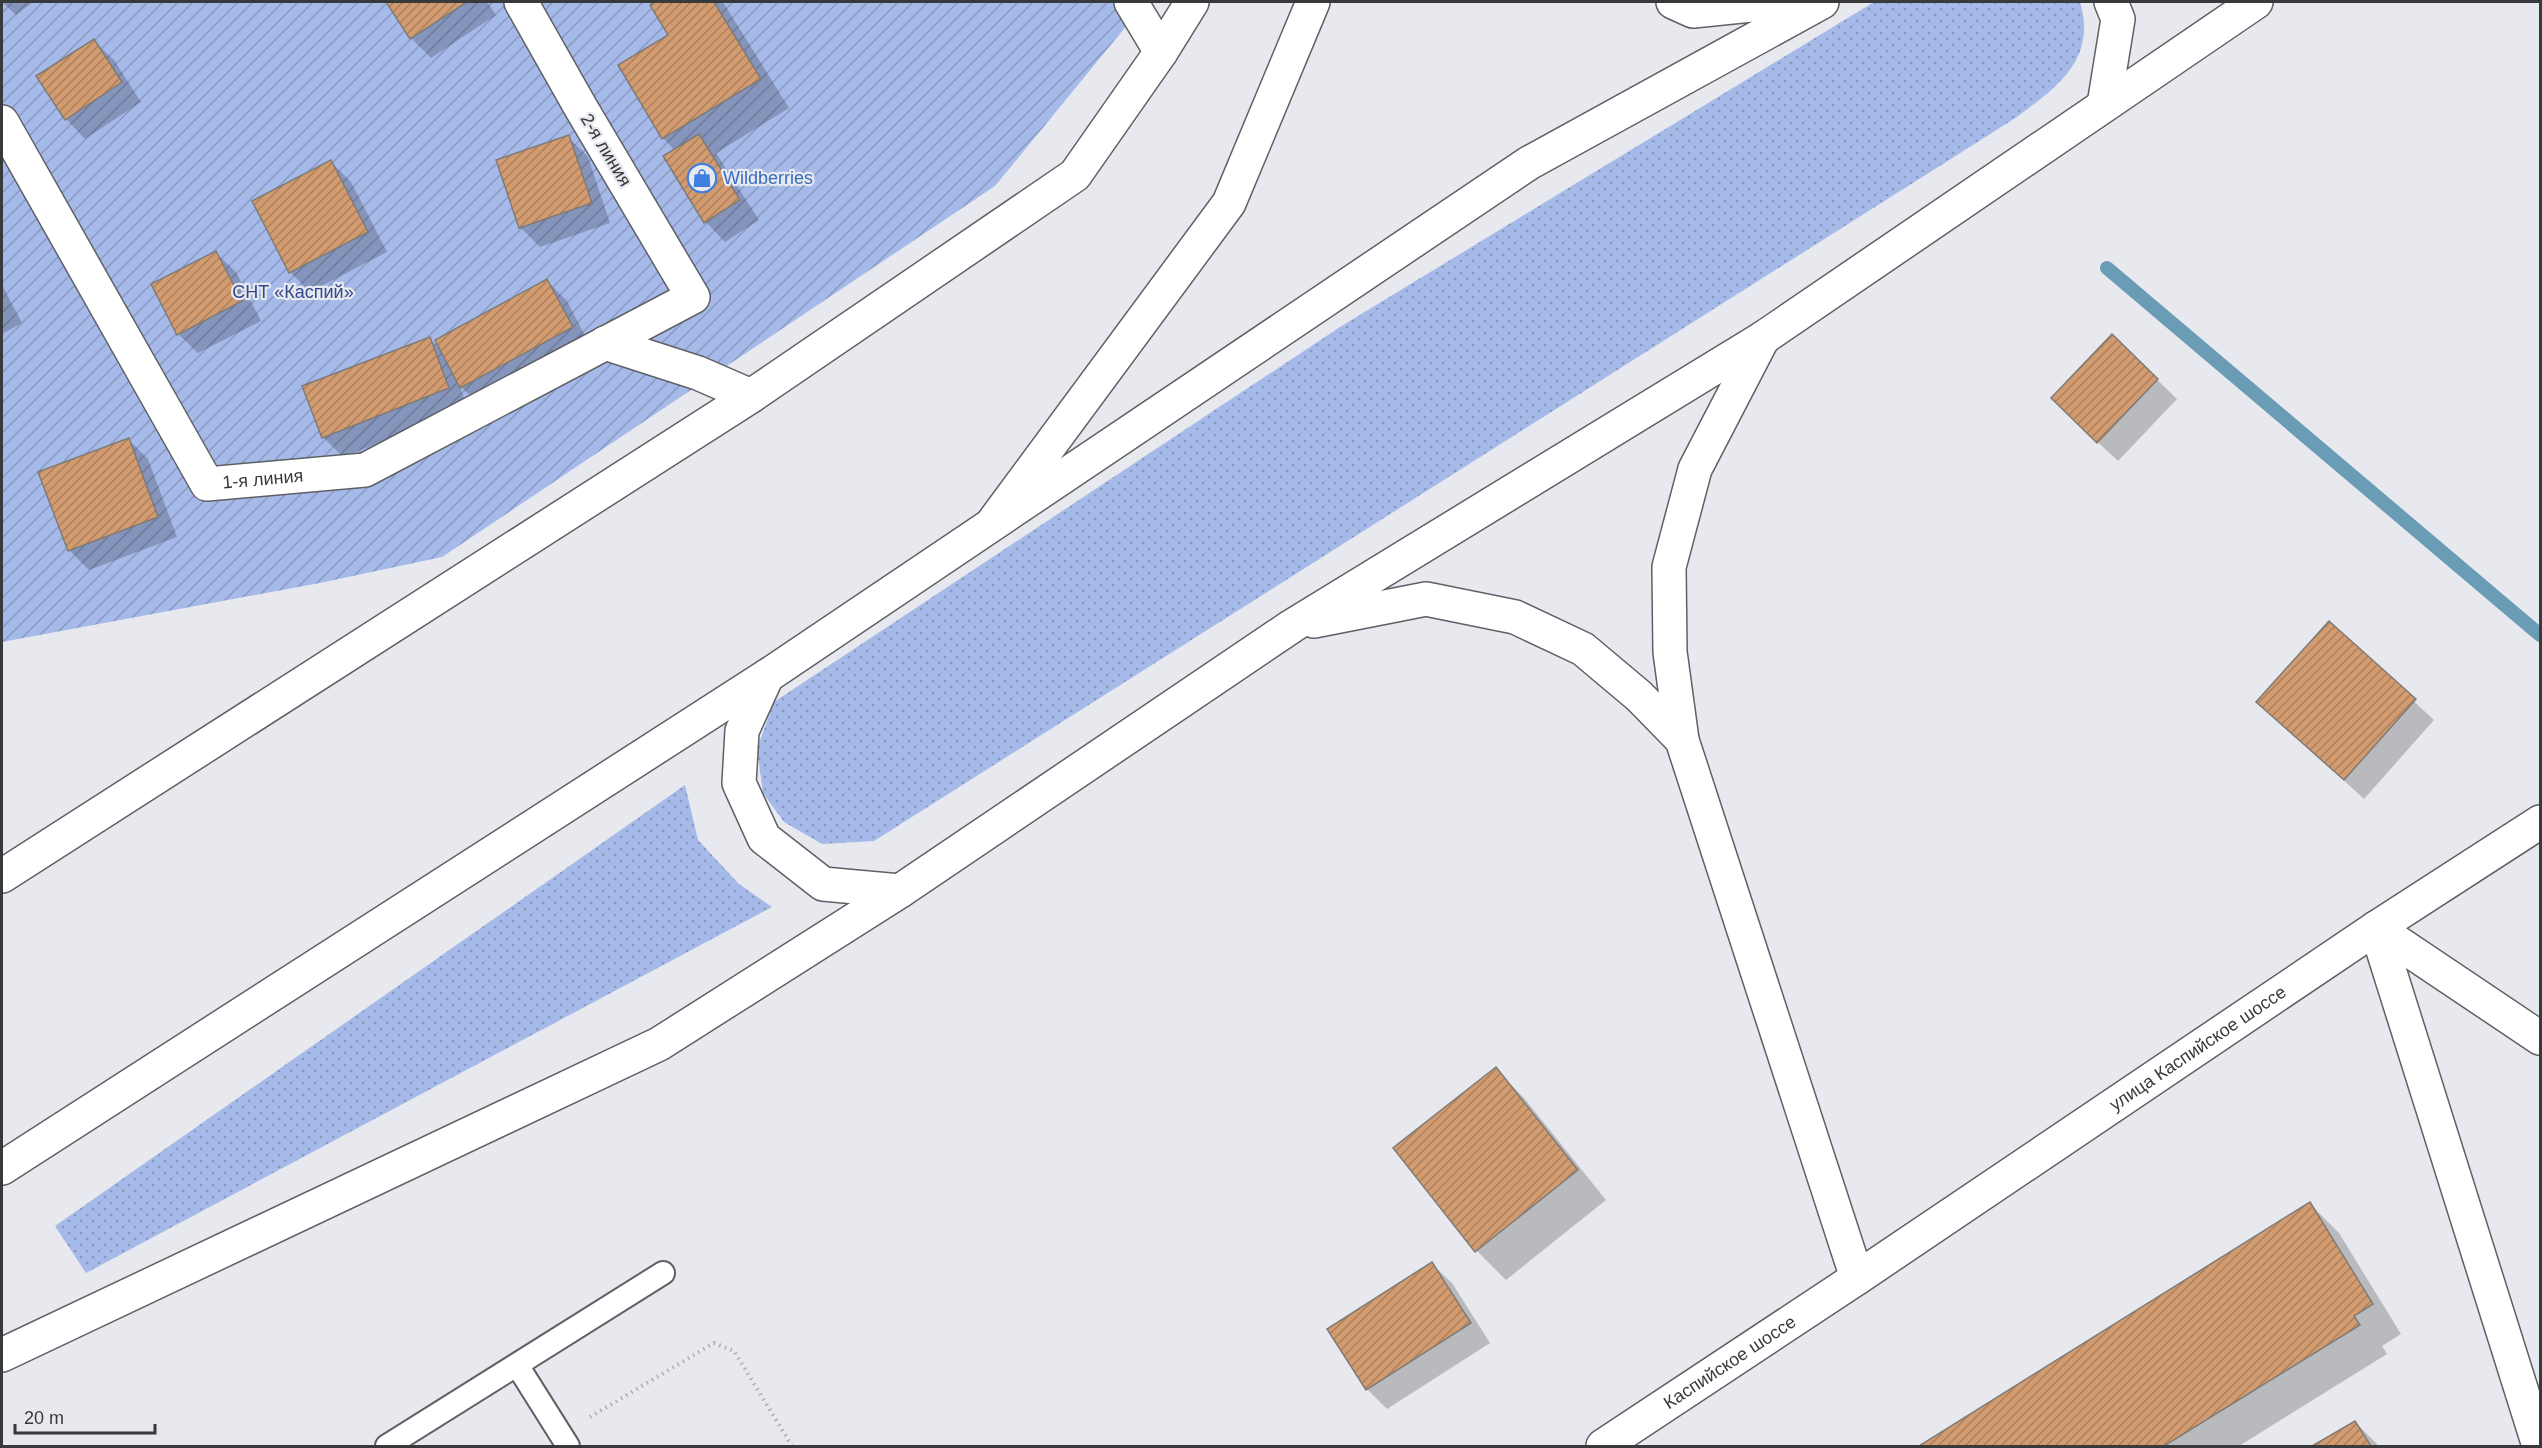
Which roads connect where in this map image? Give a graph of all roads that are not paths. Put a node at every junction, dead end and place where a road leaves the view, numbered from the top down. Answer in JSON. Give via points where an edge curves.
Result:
{"nodes":[{"id":1,"x":521,"y":2,"type":"edge"},
{"id":2,"x":1131,"y":2,"type":"edge"},
{"id":3,"x":1192,"y":2,"type":"edge"},
{"id":4,"x":1312,"y":2,"type":"edge"},
{"id":5,"x":1673,"y":2,"type":"edge"},
{"id":6,"x":1782,"y":2,"type":"edge"},
{"id":7,"x":1822,"y":2,"type":"edge"},
{"id":8,"x":2111,"y":2,"type":"edge"},
{"id":9,"x":2256,"y":2,"type":"edge"},
{"id":10,"x":1161,"y":52,"type":"junction"},
{"id":11,"x":2104,"y":105,"type":"junction"},
{"id":12,"x":2,"y":122,"type":"edge"},
{"id":13,"x":693,"y":297,"type":"joint"},
{"id":14,"x":1763,"y":338,"type":"junction"},
{"id":15,"x":605,"y":343,"type":"junction"},
{"id":16,"x":751,"y":396,"type":"junction"},
{"id":17,"x":992,"y":524,"type":"junction"},
{"id":18,"x":1292,"y":626,"type":"junction"},
{"id":19,"x":767,"y":676,"type":"junction"},
{"id":20,"x":1683,"y":740,"type":"junction"},
{"id":21,"x":2541,"y":822,"type":"edge"},
{"id":22,"x":2,"y":876,"type":"edge"},
{"id":23,"x":900,"y":891,"type":"junction"},
{"id":24,"x":2376,"y":928,"type":"junction"},
{"id":25,"x":2541,"y":1038,"type":"edge"},
{"id":26,"x":2,"y":1168,"type":"edge"},
{"id":27,"x":663,"y":1273,"type":"dead end"},
{"id":28,"x":1857,"y":1278,"type":"junction"},
{"id":29,"x":2,"y":1355,"type":"edge"},
{"id":30,"x":517,"y":1365,"type":"junction"},
{"id":31,"x":565,"y":1441,"type":"edge"},
{"id":32,"x":387,"y":1446,"type":"edge"},
{"id":33,"x":1603,"y":1446,"type":"edge"},
{"id":34,"x":2539,"y":1446,"type":"edge"}],
"edges":[{"from":1,"to":13,"type":"main road","name":"2-я линия"},
{"from":2,"to":10,"type":"main road"},
{"from":3,"to":10,"type":"main road"},
{"from":4,"to":17,"type":"main road","via":[[1229,203]]},
{"from":5,"to":6,"type":"main road","via":[[1693,11]]},
{"from":7,"to":17,"type":"main road","via":[[1529,163]]},
{"from":8,"to":11,"type":"main road","via":[[2118,19]]},
{"from":9,"to":11,"type":"main road"},
{"from":10,"to":16,"type":"main road","via":[[1075,175]]},
{"from":11,"to":14,"type":"main road"},
{"from":12,"to":15,"type":"main road","name":"1-я линия","via":[[207,484],[365,470]]},
{"from":13,"to":15,"type":"main road","name":"1-я линия"},
{"from":14,"to":18,"type":"main road"},
{"from":14,"to":20,"type":"main road","via":[[1695,469],[1670,567],[1670,651]]},
{"from":15,"to":16,"type":"main road","via":[[698,373]]},
{"from":16,"to":22,"type":"main road"},
{"from":17,"to":19,"type":"main road"},
{"from":18,"to":20,"type":"main road","via":[[1426,599],[1515,617],[1583,649]]},
{"from":18,"to":23,"type":"main road"},
{"from":19,"to":23,"type":"main road","via":[[742,731],[739,783],[764,838],[823,884]]},
{"from":19,"to":26,"type":"main road"},
{"from":20,"to":28,"type":"main road"},
{"from":21,"to":24,"type":"main road","name":"улица Каспийское шоссе"},
{"from":23,"to":29,"type":"main road","via":[[659,1044]]},
{"from":24,"to":25,"type":"main road"},
{"from":24,"to":28,"type":"main road","name":"улица Каспийское шоссе"},
{"from":24,"to":34,"type":"main road"},
{"from":27,"to":30,"type":"lane"},
{"from":28,"to":33,"type":"main road","name":"Каспийское шоссе"},
{"from":30,"to":31,"type":"lane"},
{"from":30,"to":32,"type":"lane"}]}
